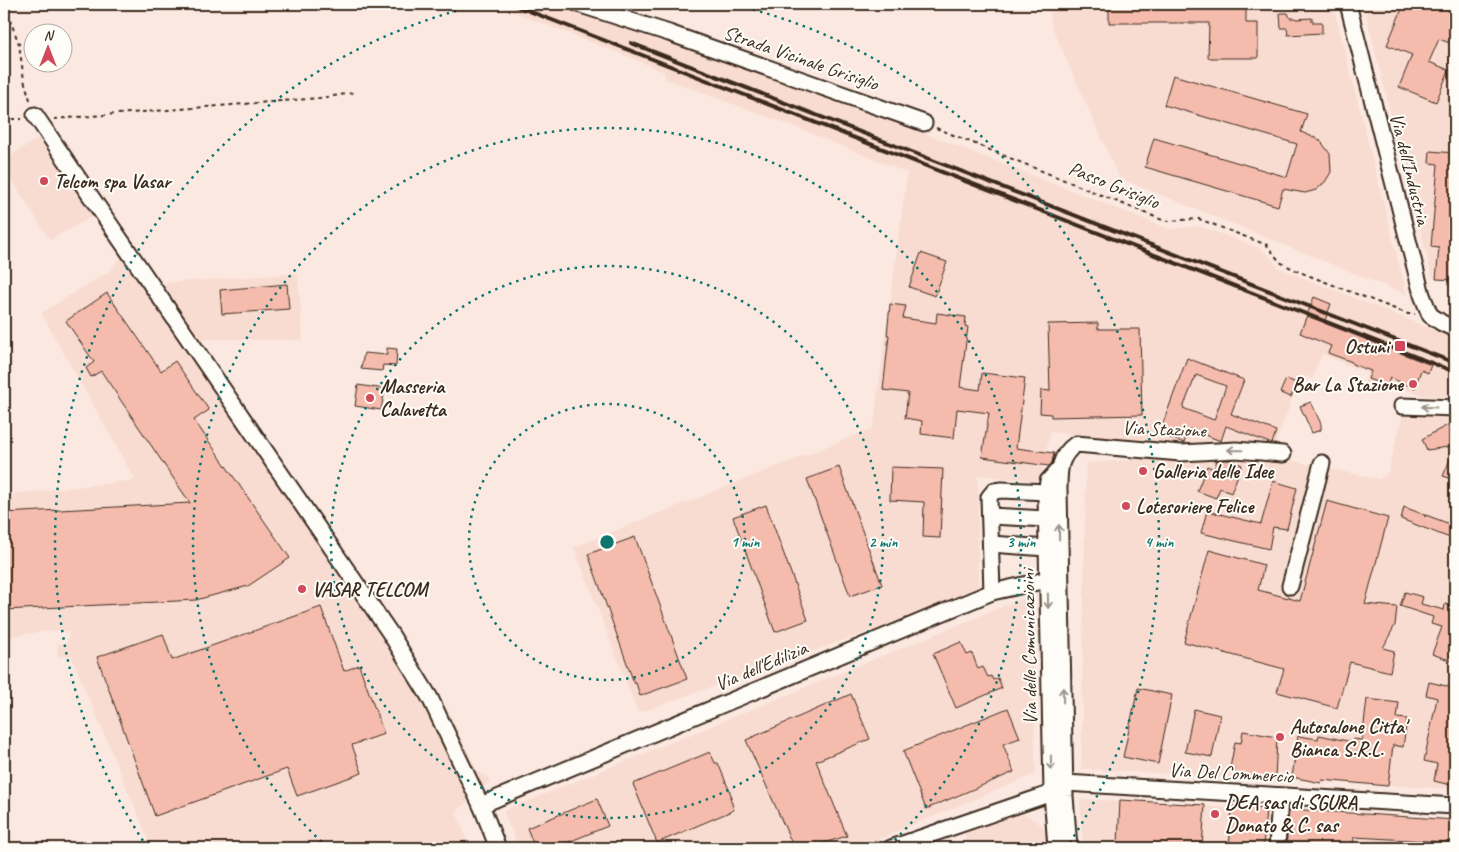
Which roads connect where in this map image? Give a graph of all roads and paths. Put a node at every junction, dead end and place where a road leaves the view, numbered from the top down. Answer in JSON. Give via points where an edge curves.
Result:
{"nodes":[{"id":1,"x":4,"y":4,"type":"edge"},
{"id":2,"x":578,"y":4,"type":"edge"},
{"id":3,"x":1348,"y":4,"type":"edge"},
{"id":4,"x":353,"y":93,"type":"dead end"},
{"id":5,"x":4,"y":120,"type":"edge"},
{"id":6,"x":40,"y":120,"type":"junction"},
{"id":7,"x":924,"y":123,"type":"joint"},
{"id":8,"x":1430,"y":315,"type":"junction"},
{"id":9,"x":1455,"y":329,"type":"edge"},
{"id":10,"x":1402,"y":406,"type":"dead end"},
{"id":11,"x":1455,"y":408,"type":"edge"},
{"id":12,"x":1283,"y":454,"type":"dead end"},
{"id":13,"x":1322,"y":463,"type":"dead end"},
{"id":14,"x":1060,"y":469,"type":"junction"},
{"id":15,"x":1046,"y":492,"type":"junction"},
{"id":16,"x":990,"y":516,"type":"junction"},
{"id":17,"x":1046,"y":519,"type":"junction"},
{"id":18,"x":991,"y":544,"type":"junction"},
{"id":19,"x":1047,"y":548,"type":"junction"},
{"id":20,"x":1054,"y":578,"type":"junction"},
{"id":21,"x":1290,"y":586,"type":"dead end"},
{"id":22,"x":992,"y":592,"type":"junction"},
{"id":23,"x":1065,"y":783,"type":"junction"},
{"id":24,"x":1052,"y":793,"type":"junction"},
{"id":25,"x":1280,"y":796,"type":"junction"},
{"id":26,"x":481,"y":805,"type":"junction"},
{"id":27,"x":1455,"y":806,"type":"edge"},
{"id":28,"x":493,"y":846,"type":"edge"},
{"id":29,"x":891,"y":848,"type":"edge"},
{"id":30,"x":1056,"y":848,"type":"edge"},
{"id":31,"x":1068,"y":848,"type":"edge"},
{"id":32,"x":1277,"y":848,"type":"edge"}],
"edges":[{"from":1,"to":6,"type":"path","via":[[19,44],[24,80]]},
{"from":2,"to":7,"type":"street","name":"Strada Vicinale Grisiglio"},
{"from":3,"to":8,"type":"street","name":"Via dell'Industria","via":[[1422,295]]},
{"from":4,"to":6,"type":"path"},
{"from":5,"to":6,"type":"path"},
{"from":6,"to":26,"type":"street","via":[[390,633],[430,698]]},
{"from":7,"to":8,"type":"path","name":"Passo Grisiglio","via":[[1165,221],[1199,219],[1267,245],[1280,262],[1297,271],[1408,314]]},
{"from":8,"to":9,"type":"street"},
{"from":11,"to":10,"type":"street","one_way":true},
{"from":12,"to":14,"type":"street","name":"Via Stazione","one_way":true,"via":[[1236,450],[1181,453],[1076,444],[1066,451]]},
{"from":13,"to":21,"type":"street"},
{"from":14,"to":15,"type":"street","name":"Via delle Comunicazioini","via":[[1048,481]]},
{"from":20,"to":14,"type":"street","name":"Via delle Comunicazioini","one_way":true},
{"from":15,"to":16,"type":"street","via":[[994,491],[989,498]]},
{"from":15,"to":17,"type":"street","name":"Via delle Comunicazioini"},
{"from":16,"to":17,"type":"street"},
{"from":16,"to":18,"type":"street"},
{"from":17,"to":19,"type":"street","name":"Via delle Comunicazioini"},
{"from":18,"to":19,"type":"street"},
{"from":18,"to":22,"type":"street"},
{"from":19,"to":20,"type":"street","name":"Via delle Comunicazioini"},
{"from":20,"to":22,"type":"street","name":"Via dell'Edilizia"},
{"from":23,"to":20,"type":"street","name":"Via delle Comunicazioini","one_way":true},
{"from":20,"to":24,"type":"street","name":"Via delle Comunicazioini","one_way":true},
{"from":22,"to":26,"type":"street","name":"Via dell'Edilizia"},
{"from":23,"to":25,"type":"street","name":"Via Del Commercio"},
{"from":23,"to":31,"type":"street","name":"Via delle Comunicazioini"},
{"from":24,"to":29,"type":"street"},
{"from":24,"to":30,"type":"street","name":"Via delle Comunicazioini"},
{"from":25,"to":27,"type":"street","name":"Via Del Commercio"},
{"from":25,"to":32,"type":"street"},
{"from":26,"to":28,"type":"street"}]}
